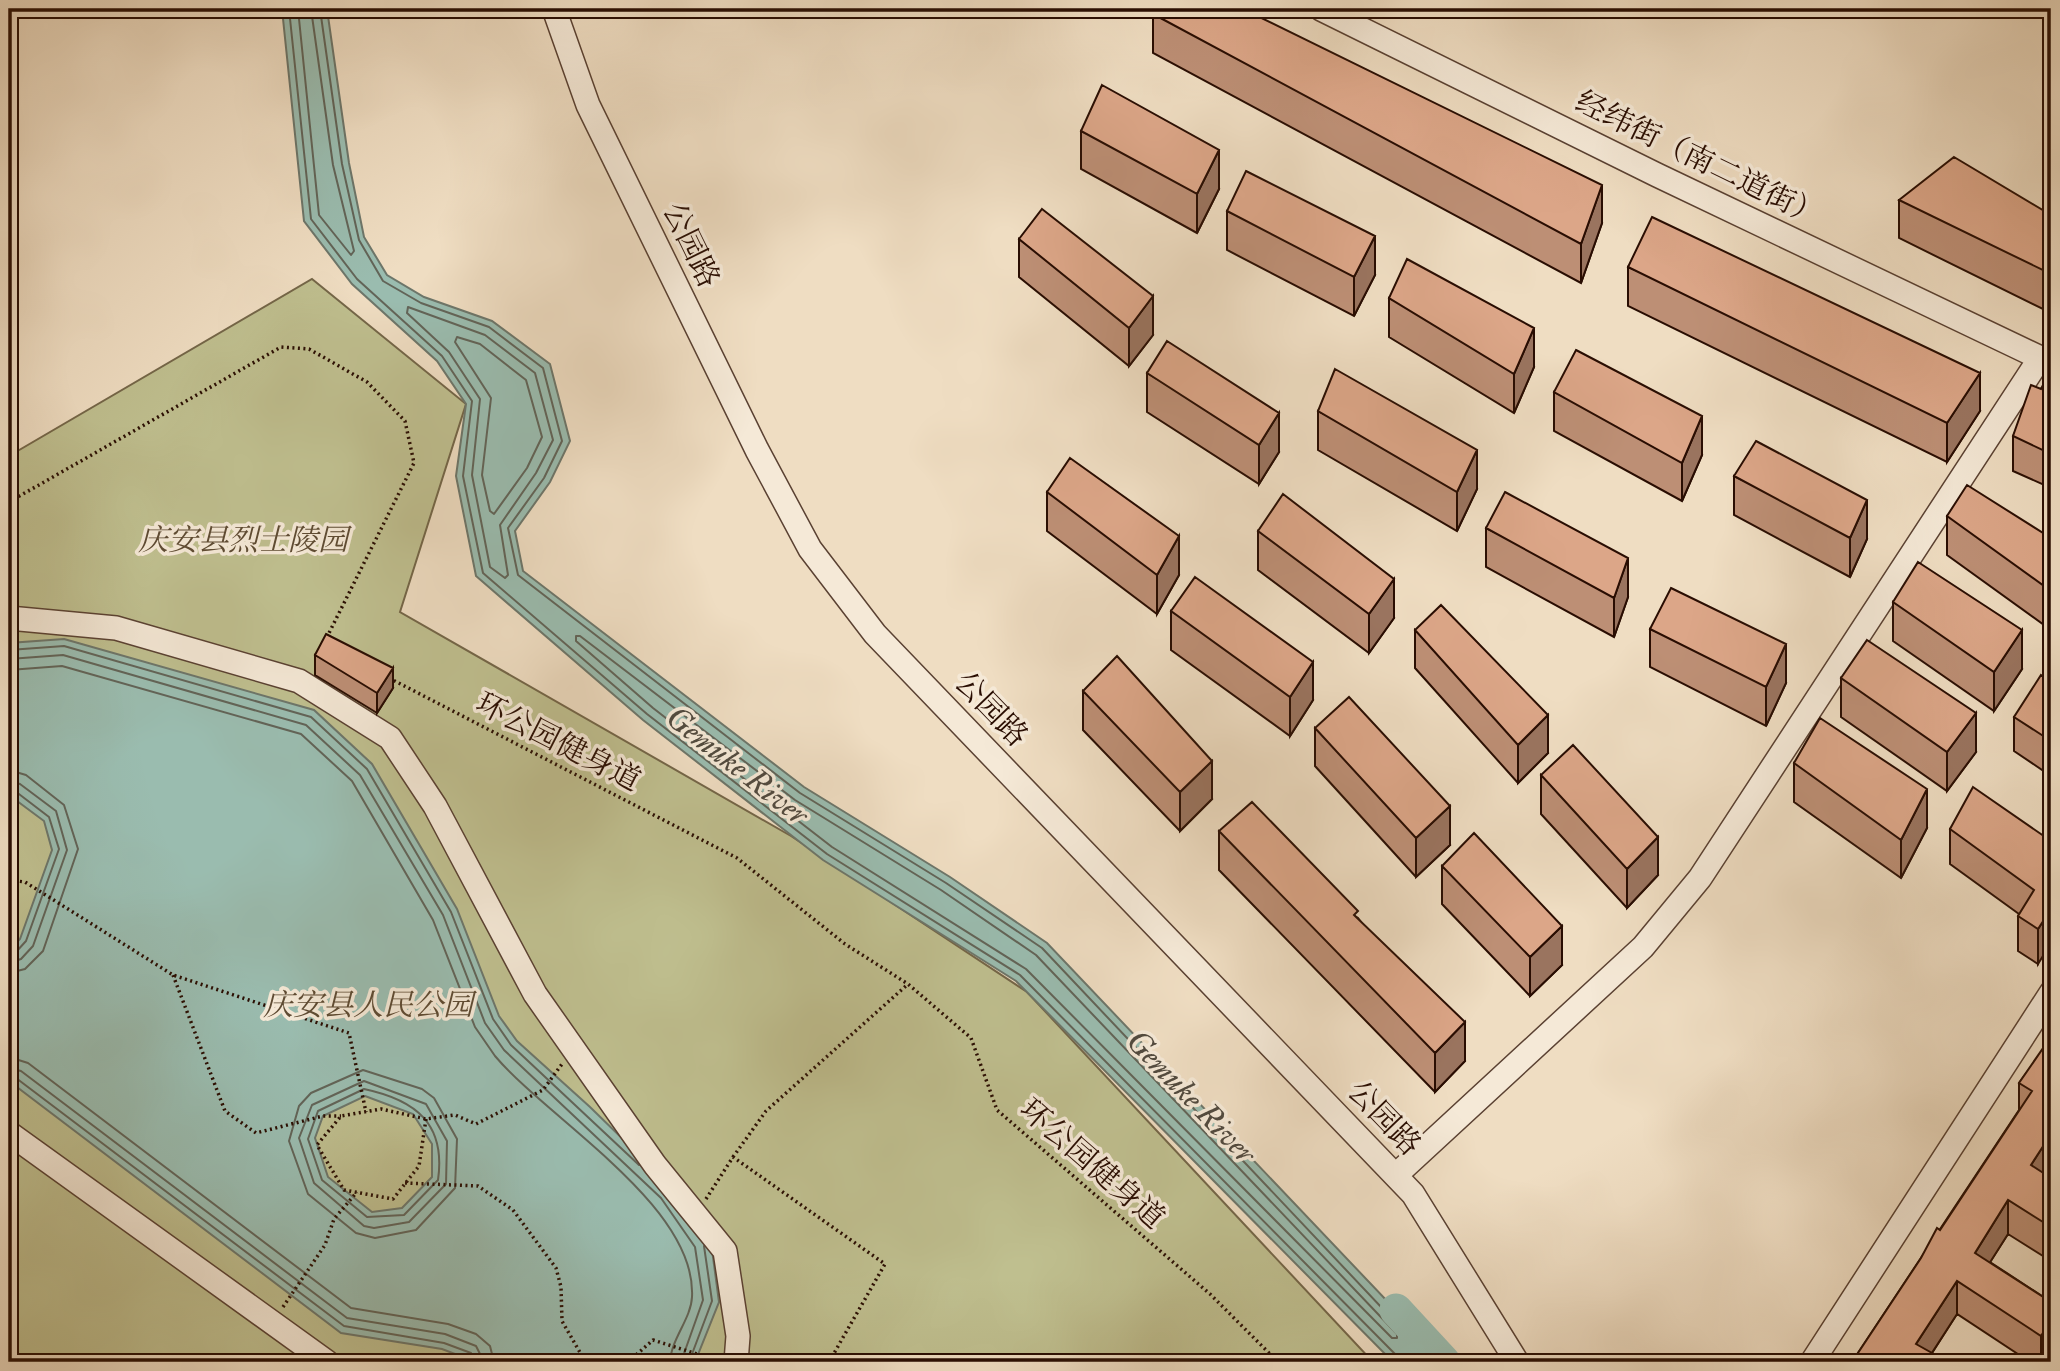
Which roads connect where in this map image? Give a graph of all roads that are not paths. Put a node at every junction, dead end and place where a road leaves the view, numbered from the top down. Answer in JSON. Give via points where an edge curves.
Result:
{"nodes":[{"id":1,"x":554,"y":9,"type":"edge"},
{"id":2,"x":1321,"y":9,"type":"edge"},
{"id":3,"x":2046,"y":360,"type":"edge"},
{"id":4,"x":9,"y":618,"type":"edge"},
{"id":5,"x":2051,"y":993,"type":"edge"},
{"id":6,"x":9,"y":1133,"type":"edge"},
{"id":7,"x":1396,"y":1175,"type":"junction"},
{"id":8,"x":327,"y":1362,"type":"edge"},
{"id":9,"x":736,"y":1362,"type":"edge"},
{"id":10,"x":1517,"y":1362,"type":"edge"},
{"id":11,"x":1812,"y":1362,"type":"edge"}],
"edges":[{"from":1,"to":7,"type":"street","name":"公园路","via":[[594,117],[810,549],[875,634]]},
{"from":2,"to":3,"type":"street","name":"经纬街（南二道街）"},
{"from":3,"to":7,"type":"street","via":[[1700,878],[1643,947]]},
{"from":4,"to":9,"type":"street","via":[[116,628],[299,681],[390,738],[435,806],[535,994],[655,1165],[725,1251],[738,1336]]},
{"from":5,"to":11,"type":"street"},
{"from":6,"to":8,"type":"street"},
{"from":7,"to":10,"type":"street","name":"公园路","via":[[1413,1194]]}]}
